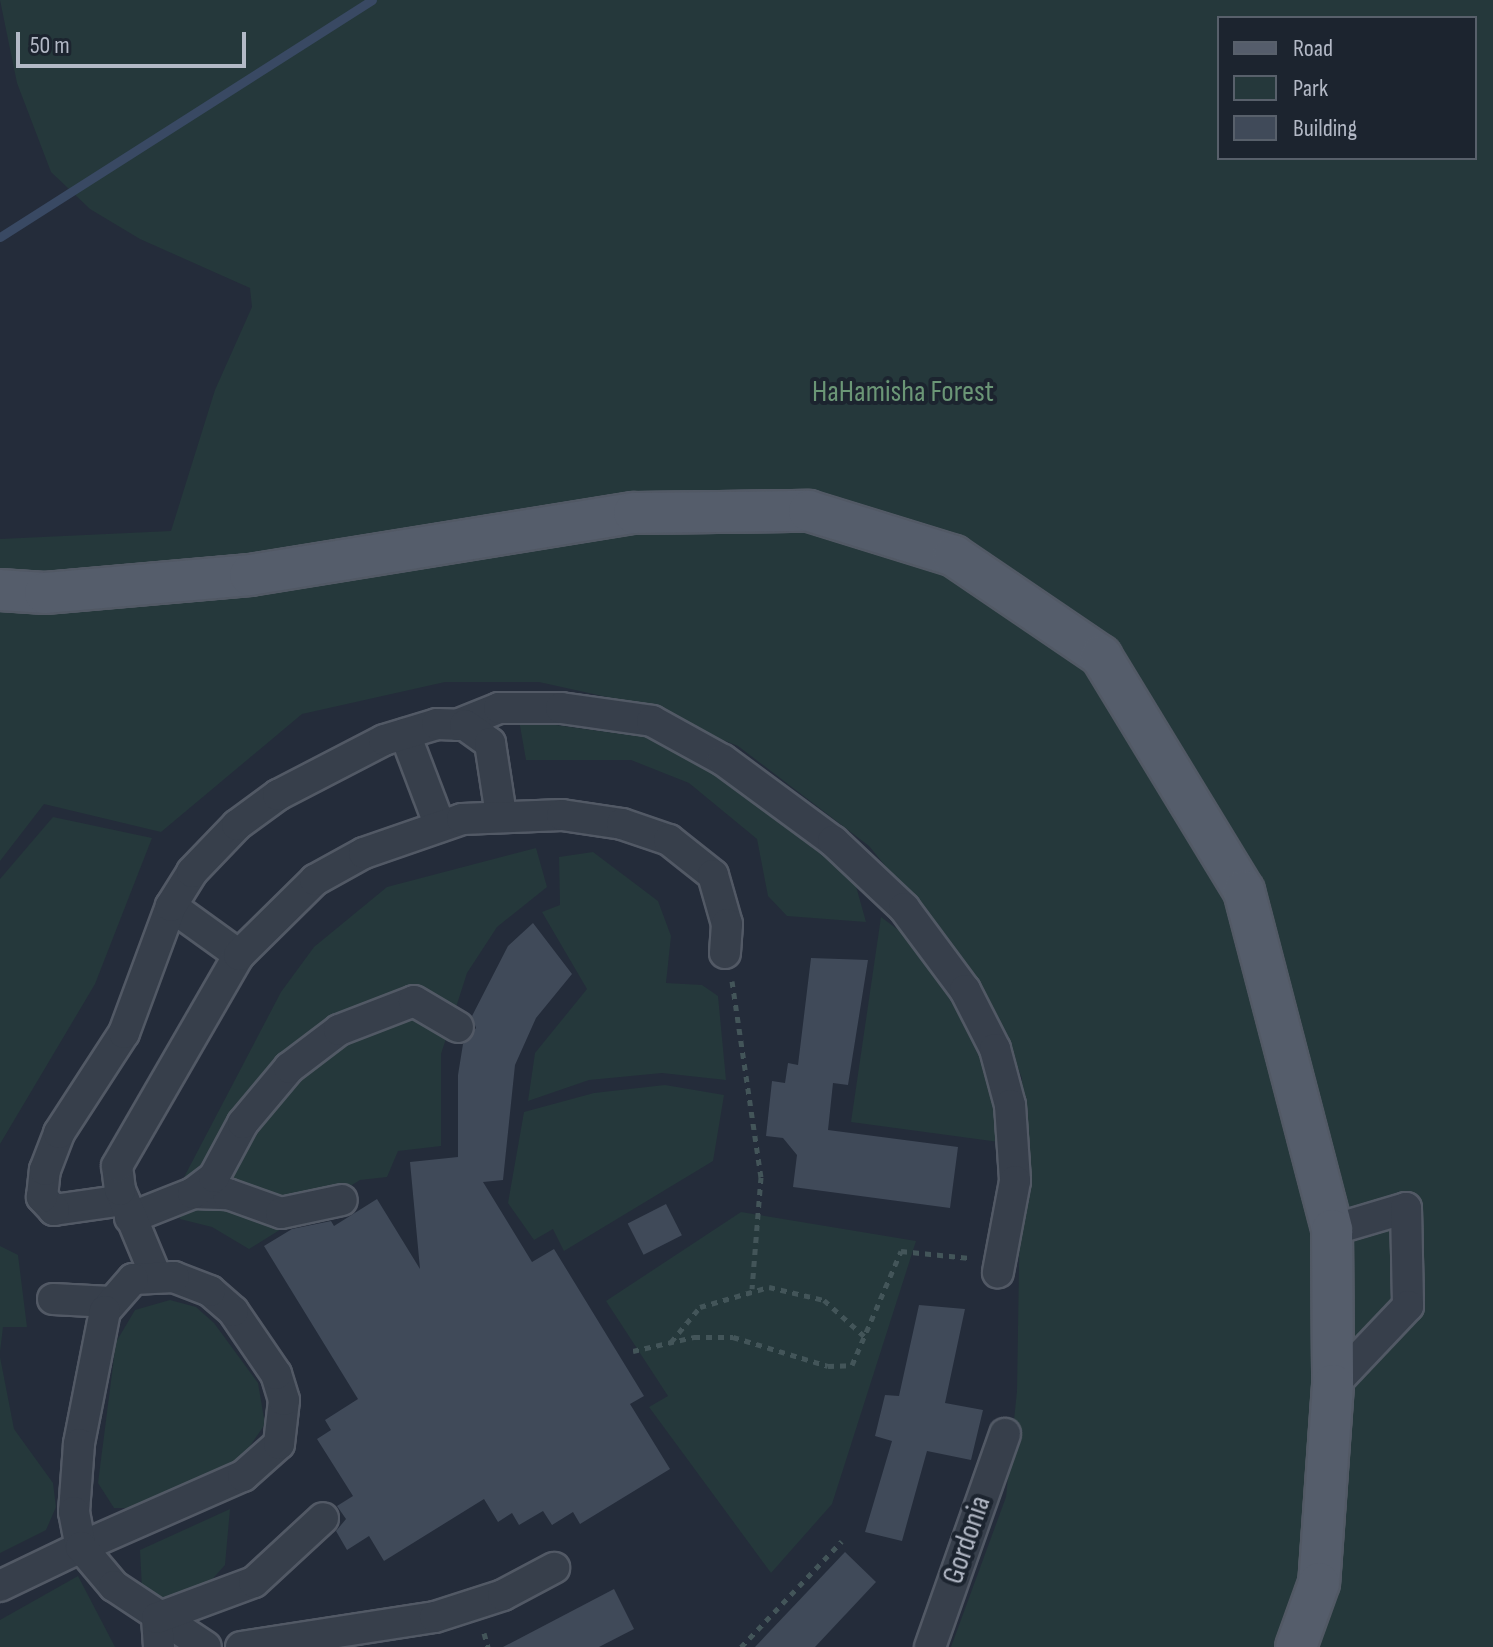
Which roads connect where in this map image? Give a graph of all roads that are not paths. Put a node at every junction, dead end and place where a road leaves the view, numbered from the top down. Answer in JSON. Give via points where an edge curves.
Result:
{"nodes":[{"id":1,"x":0,"y":590,"type":"edge"},
{"id":2,"x":457,"y":725,"type":"junction"},
{"id":3,"x":405,"y":734,"type":"junction"},
{"id":4,"x":501,"y":815,"type":"junction"},
{"id":5,"x":440,"y":826,"type":"junction"},
{"id":6,"x":171,"y":906,"type":"junction"},
{"id":7,"x":725,"y":953,"type":"road end"},
{"id":8,"x":239,"y":955,"type":"junction"},
{"id":9,"x":458,"y":1027,"type":"dead end"},
{"id":10,"x":193,"y":1193,"type":"junction"},
{"id":11,"x":342,"y":1200,"type":"dead end"},
{"id":12,"x":127,"y":1209,"type":"junction"},
{"id":13,"x":1332,"y":1230,"type":"junction"},
{"id":14,"x":998,"y":1266,"type":"road end"},
{"id":15,"x":155,"y":1274,"type":"junction"},
{"id":16,"x":53,"y":1299,"type":"dead end"},
{"id":17,"x":110,"y":1302,"type":"junction"},
{"id":18,"x":1333,"y":1385,"type":"junction"},
{"id":19,"x":1005,"y":1434,"type":"dead end"},
{"id":20,"x":323,"y":1518,"type":"dead end"},
{"id":21,"x":81,"y":1547,"type":"junction"},
{"id":22,"x":554,"y":1568,"type":"dead end"},
{"id":23,"x":0,"y":1586,"type":"edge"},
{"id":24,"x":158,"y":1632,"type":"edge"},
{"id":25,"x":206,"y":1647,"type":"edge"},
{"id":26,"x":241,"y":1647,"type":"edge"},
{"id":27,"x":930,"y":1647,"type":"edge"},
{"id":28,"x":1296,"y":1647,"type":"edge"}],
"edges":[{"from":1,"to":13,"type":"main road","via":[[45,593],[250,575],[634,513],[809,511],[954,556],[1101,656],[1244,891]]},
{"from":2,"to":3,"type":"street"},
{"from":2,"to":4,"type":"street","via":[[490,743]]},
{"from":2,"to":14,"type":"street","via":[[499,708],[561,708],[652,721],[833,841],[904,908],[965,990],[999,1063],[1010,1105],[1015,1181]]},
{"from":3,"to":5,"type":"street"},
{"from":3,"to":6,"type":"street","via":[[278,795],[237,825],[192,872]]},
{"from":4,"to":5,"type":"street"},
{"from":4,"to":7,"type":"street","via":[[622,824],[669,840],[713,875],[727,924]]},
{"from":5,"to":8,"type":"street","via":[[364,853],[315,880]]},
{"from":6,"to":8,"type":"street"},
{"from":6,"to":12,"type":"street","via":[[124,1033],[59,1133],[45,1170],[42,1197],[54,1210]]},
{"from":8,"to":12,"type":"street","via":[[127,1142],[117,1166]]},
{"from":9,"to":10,"type":"street","via":[[414,1001],[339,1030],[289,1068],[243,1123],[226,1162]]},
{"from":10,"to":11,"type":"street","via":[[228,1194],[281,1213]]},
{"from":10,"to":12,"type":"street"},
{"from":12,"to":15,"type":"street"},
{"from":13,"to":18,"type":"main road"},
{"from":13,"to":18,"type":"street","via":[[1406,1208],[1408,1306]]},
{"from":15,"to":17,"type":"street","via":[[133,1279]]},
{"from":15,"to":21,"type":"street","via":[[210,1291],[233,1311],[276,1374],[285,1423],[279,1444],[243,1476]]},
{"from":16,"to":17,"type":"street"},
{"from":17,"to":21,"type":"street","via":[[79,1444],[74,1512]]},
{"from":18,"to":28,"type":"main road","via":[[1319,1583]]},
{"from":19,"to":27,"type":"street","name":"Gordonia"},
{"from":20,"to":24,"type":"street","via":[[254,1582]]},
{"from":21,"to":23,"type":"street"},
{"from":21,"to":24,"type":"street"},
{"from":22,"to":26,"type":"street","via":[[503,1595],[435,1617]]},
{"from":24,"to":25,"type":"street"}]}
